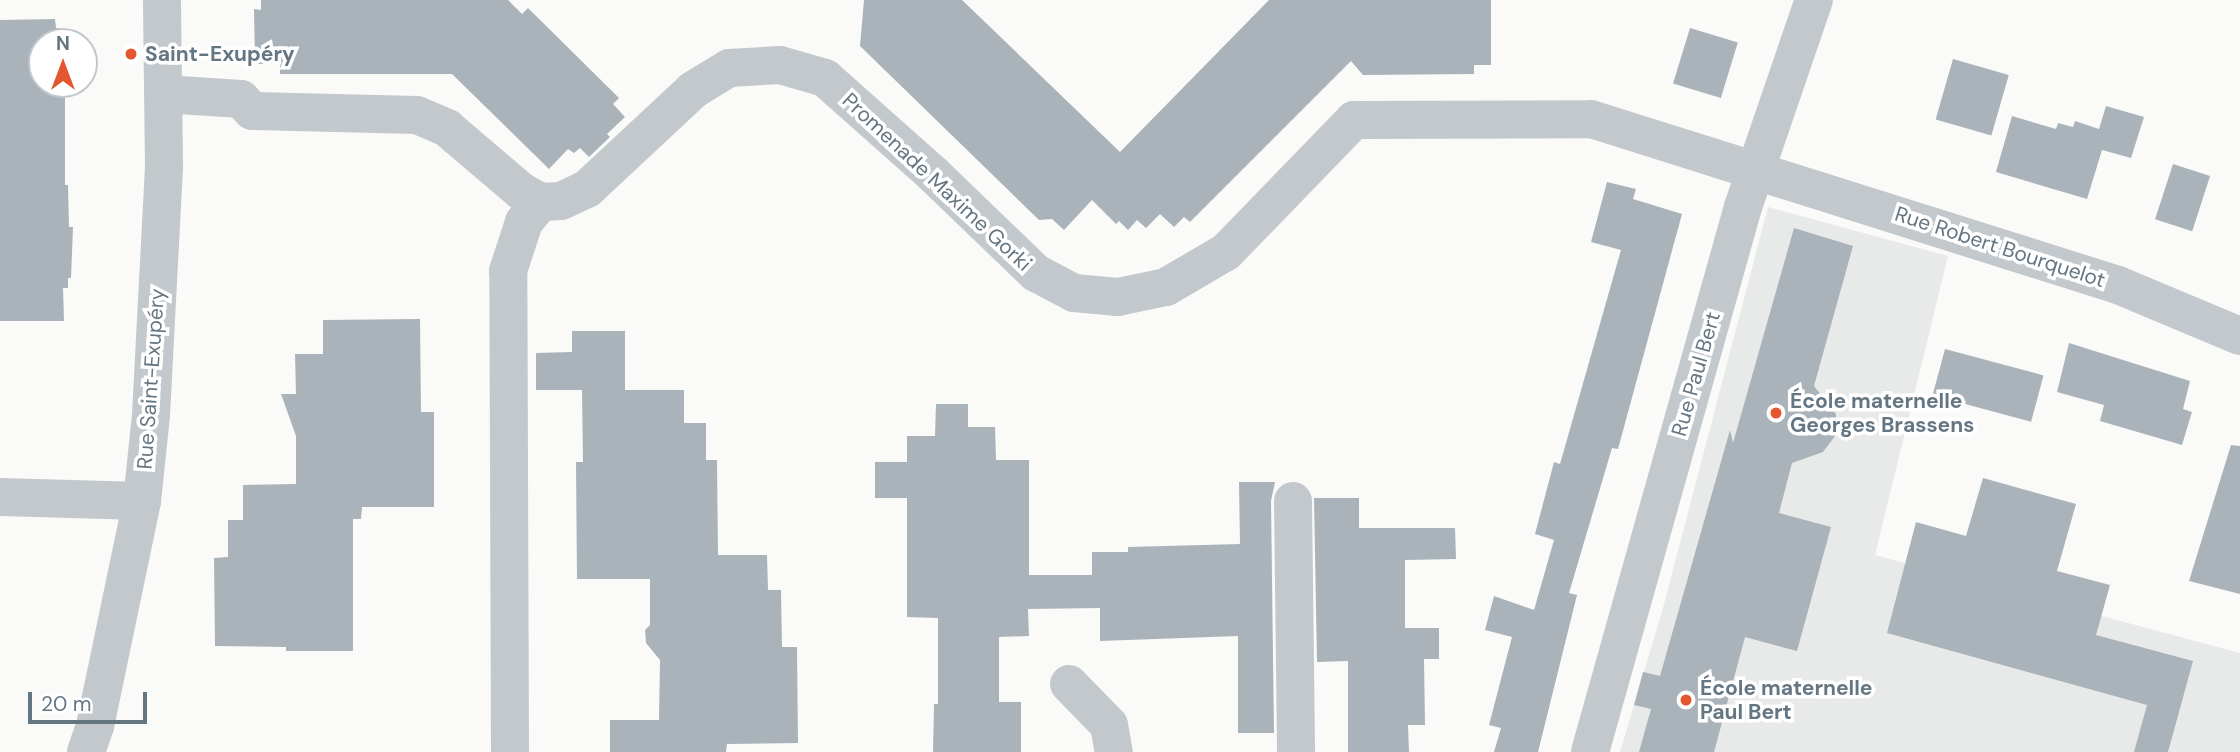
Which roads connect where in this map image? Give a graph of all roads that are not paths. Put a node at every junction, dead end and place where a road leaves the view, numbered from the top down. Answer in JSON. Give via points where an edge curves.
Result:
{"nodes":[{"id":1,"x":162,"y":0,"type":"edge"},
{"id":2,"x":1814,"y":0,"type":"edge"},
{"id":3,"x":163,"y":94,"type":"junction"},
{"id":4,"x":1756,"y":169,"type":"junction"},
{"id":5,"x":541,"y":202,"type":"junction"},
{"id":6,"x":2240,"y":336,"type":"edge"},
{"id":7,"x":0,"y":497,"type":"edge"},
{"id":8,"x":142,"y":501,"type":"junction"},
{"id":9,"x":1293,"y":501,"type":"dead end"},
{"id":10,"x":1069,"y":684,"type":"dead end"},
{"id":11,"x":86,"y":752,"type":"edge"},
{"id":12,"x":510,"y":752,"type":"edge"},
{"id":13,"x":1114,"y":752,"type":"edge"},
{"id":14,"x":1296,"y":752,"type":"edge"},
{"id":15,"x":1590,"y":752,"type":"edge"}],
"edges":[{"from":1,"to":3,"type":"street","name":"Rue Saint-Exupéry"},
{"from":2,"to":4,"type":"street","name":"Rue Paul Bert"},
{"from":3,"to":5,"type":"street","via":[[241,99],[252,111],[417,115],[447,128],[521,191]]},
{"from":3,"to":8,"type":"street","name":"Rue Saint-Exupéry","via":[[164,174]]},
{"from":4,"to":5,"type":"street","name":"Promenade Maxime Gorki","via":[[1591,119],[1354,120],[1226,252],[1166,286],[1118,297],[1074,293],[1036,273],[825,78],[780,65],[729,68],[693,90],[587,189],[561,201]]},
{"from":4,"to":6,"type":"street","name":"Rue Robert Bourquelot","via":[[2118,285]]},
{"from":4,"to":15,"type":"street","name":"Rue Paul Bert"},
{"from":5,"to":12,"type":"street","via":[[524,222],[508,271]]},
{"from":7,"to":8,"type":"street"},
{"from":8,"to":11,"type":"street","name":"Rue Saint-Exupéry"},
{"from":9,"to":14,"type":"street"},
{"from":10,"to":13,"type":"street","via":[[1109,725]]}]}
